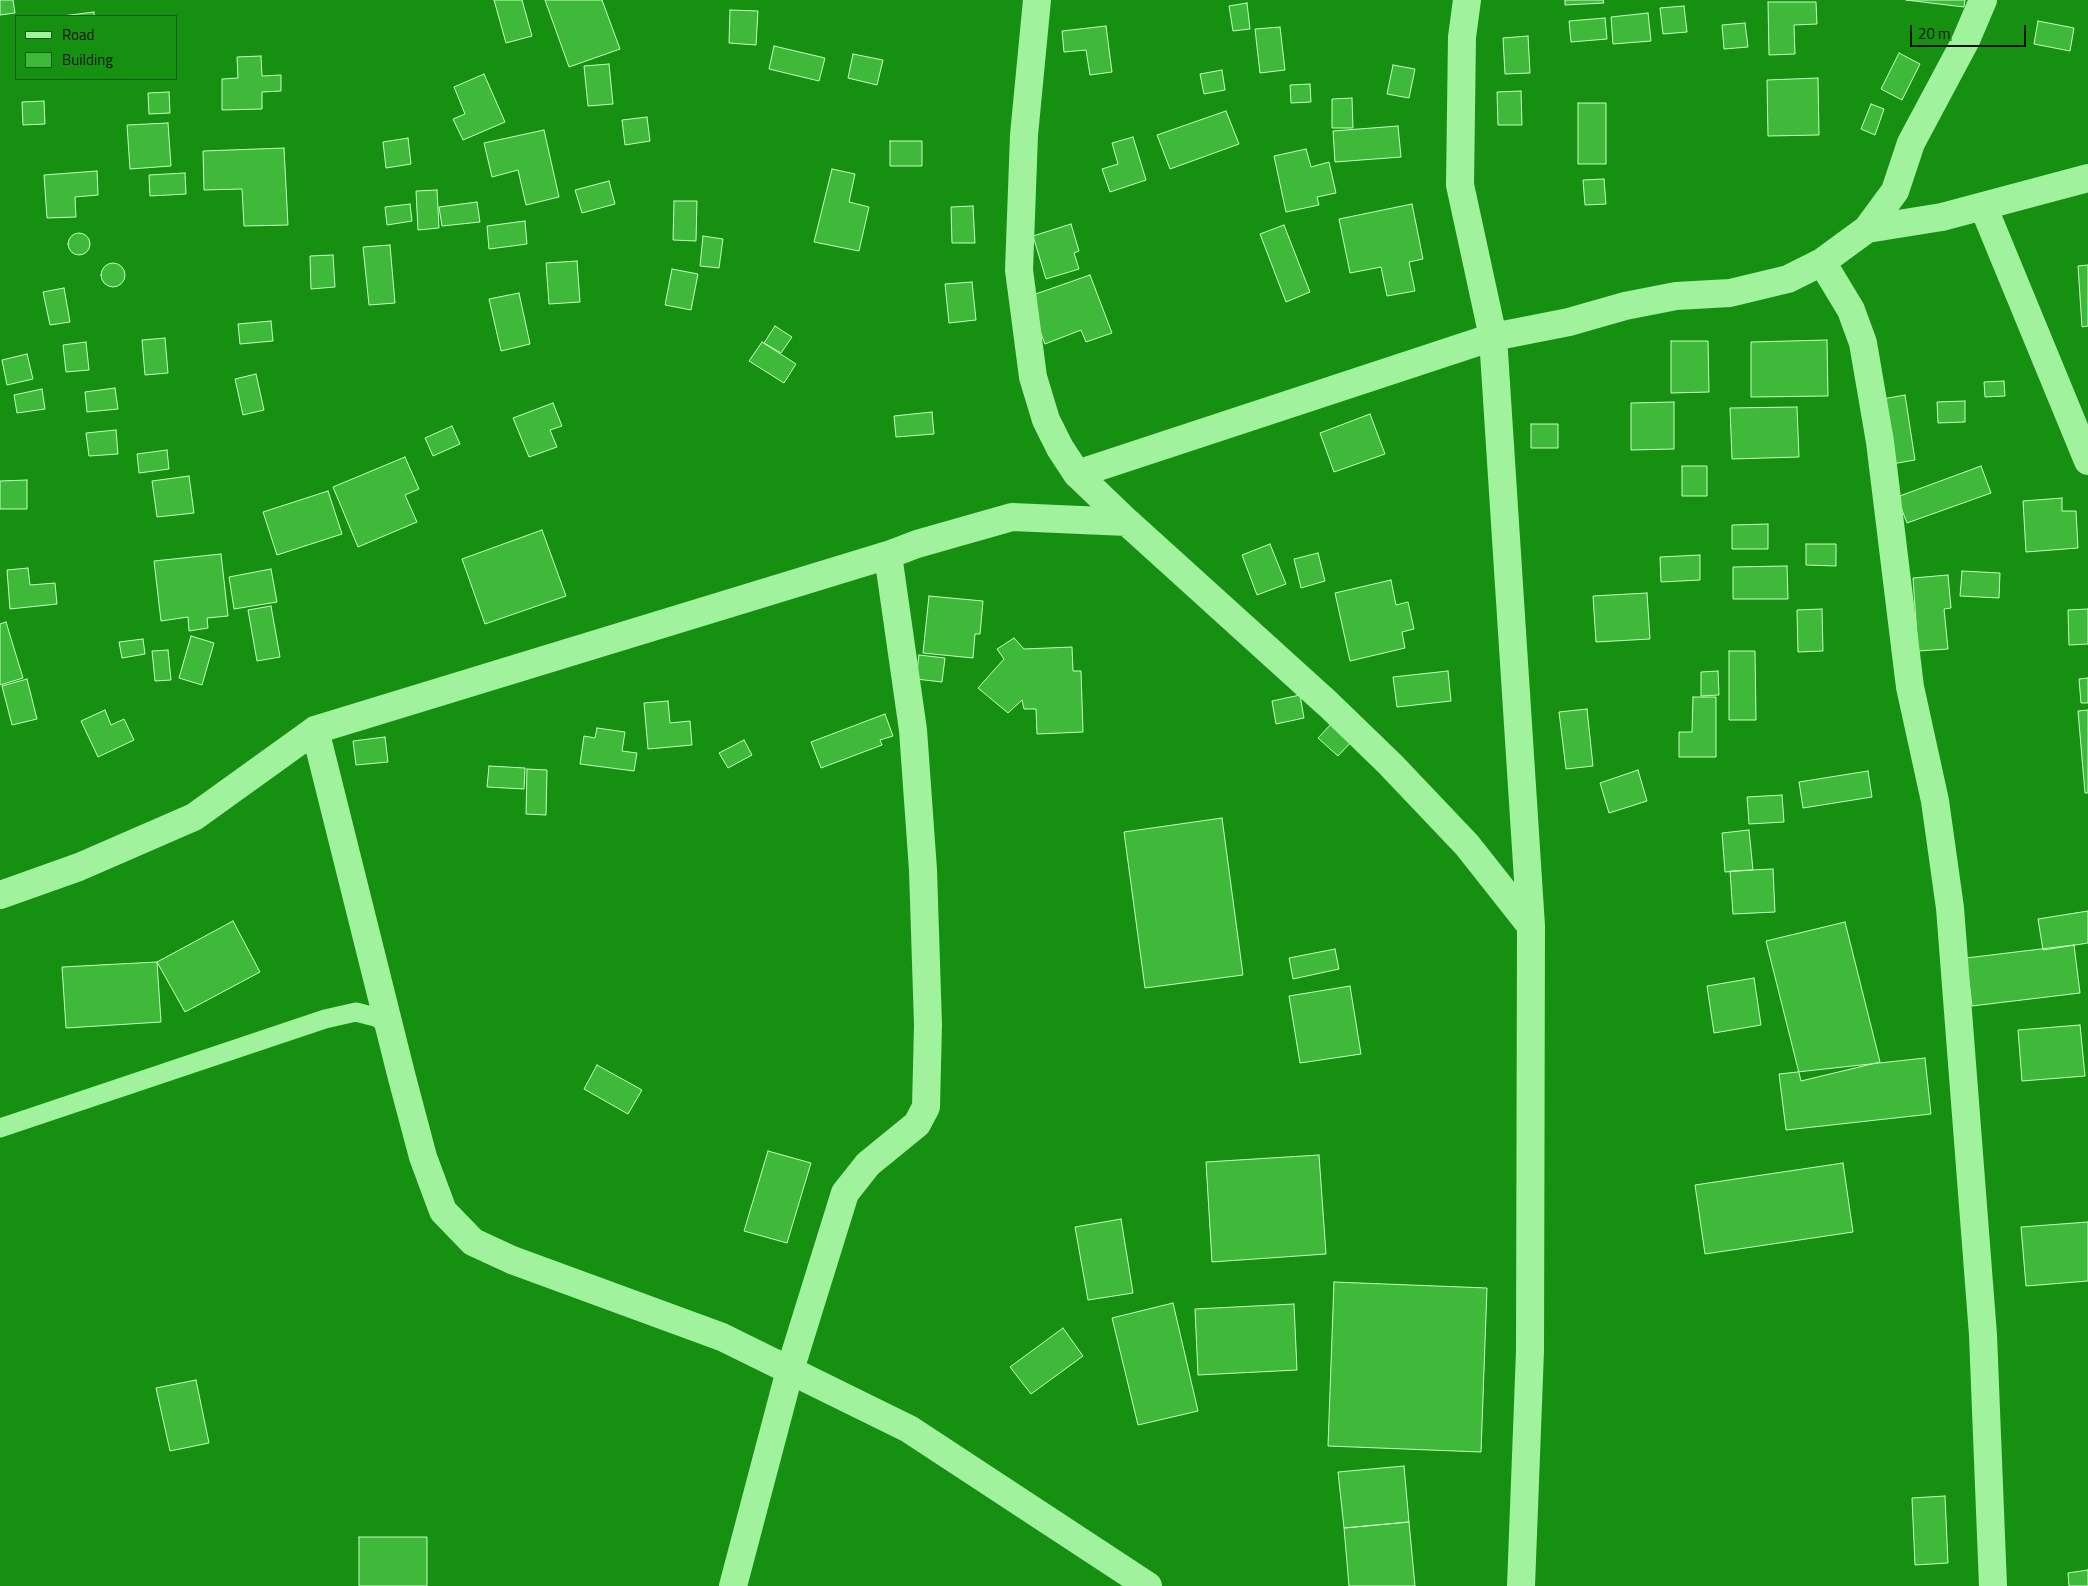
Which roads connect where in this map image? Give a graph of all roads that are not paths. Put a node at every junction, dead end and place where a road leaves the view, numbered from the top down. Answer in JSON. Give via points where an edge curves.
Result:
{"nodes":[{"id":1,"x":1037,"y":0,"type":"edge"},
{"id":2,"x":1467,"y":0,"type":"edge"},
{"id":3,"x":1983,"y":0,"type":"edge"},
{"id":4,"x":2088,"y":178,"type":"edge"},
{"id":5,"x":1983,"y":206,"type":"junction"},
{"id":6,"x":1867,"y":229,"type":"junction"},
{"id":7,"x":1822,"y":262,"type":"junction"},
{"id":8,"x":1493,"y":337,"type":"junction"},
{"id":9,"x":2088,"y":461,"type":"edge"},
{"id":10,"x":1077,"y":474,"type":"junction"},
{"id":11,"x":1127,"y":522,"type":"junction"},
{"id":12,"x":888,"y":555,"type":"junction"},
{"id":13,"x":315,"y":730,"type":"junction"},
{"id":14,"x":0,"y":895,"type":"edge"},
{"id":15,"x":1531,"y":926,"type":"junction"},
{"id":16,"x":392,"y":1034,"type":"junction"},
{"id":17,"x":0,"y":1128,"type":"edge"},
{"id":18,"x":790,"y":1370,"type":"junction"},
{"id":19,"x":733,"y":1586,"type":"edge"},
{"id":20,"x":1148,"y":1586,"type":"edge"},
{"id":21,"x":1521,"y":1586,"type":"edge"},
{"id":22,"x":1993,"y":1586,"type":"edge"}],
"edges":[{"from":1,"to":10,"type":"street","via":[[1024,135],[1019,270],[1033,377],[1046,420]]},
{"from":2,"to":8,"type":"street","via":[[1462,37],[1460,184]]},
{"from":3,"to":6,"type":"street","via":[[1966,40],[1911,143],[1895,191]]},
{"from":4,"to":5,"type":"street"},
{"from":5,"to":6,"type":"street","via":[[1942,217]]},
{"from":5,"to":9,"type":"street"},
{"from":6,"to":7,"type":"street"},
{"from":7,"to":8,"type":"street","via":[[1788,279],[1730,293],[1676,296]]},
{"from":7,"to":22,"type":"street","via":[[1851,310],[1863,343],[1880,442],[1910,687],[1935,801],[1950,908],[1983,1335]]},
{"from":8,"to":10,"type":"street"},
{"from":8,"to":15,"type":"street"},
{"from":10,"to":11,"type":"street"},
{"from":11,"to":12,"type":"street","via":[[1012,517]]},
{"from":11,"to":15,"type":"street","via":[[1330,705],[1390,764],[1467,846]]},
{"from":12,"to":13,"type":"street"},
{"from":12,"to":18,"type":"street","via":[[913,730],[921,842],[928,1025],[926,1107],[917,1124],[868,1164],[845,1193]]},
{"from":13,"to":14,"type":"street","via":[[194,817],[79,867]]},
{"from":13,"to":16,"type":"street"},
{"from":15,"to":21,"type":"street","via":[[1530,1351]]},
{"from":16,"to":17,"type":"lane","via":[[379,1018],[356,1012],[325,1019]]},
{"from":16,"to":18,"type":"street","via":[[424,1157],[443,1211],[473,1242],[512,1260],[722,1337]]},
{"from":18,"to":19,"type":"street"},
{"from":18,"to":20,"type":"street","via":[[909,1429]]}]}
